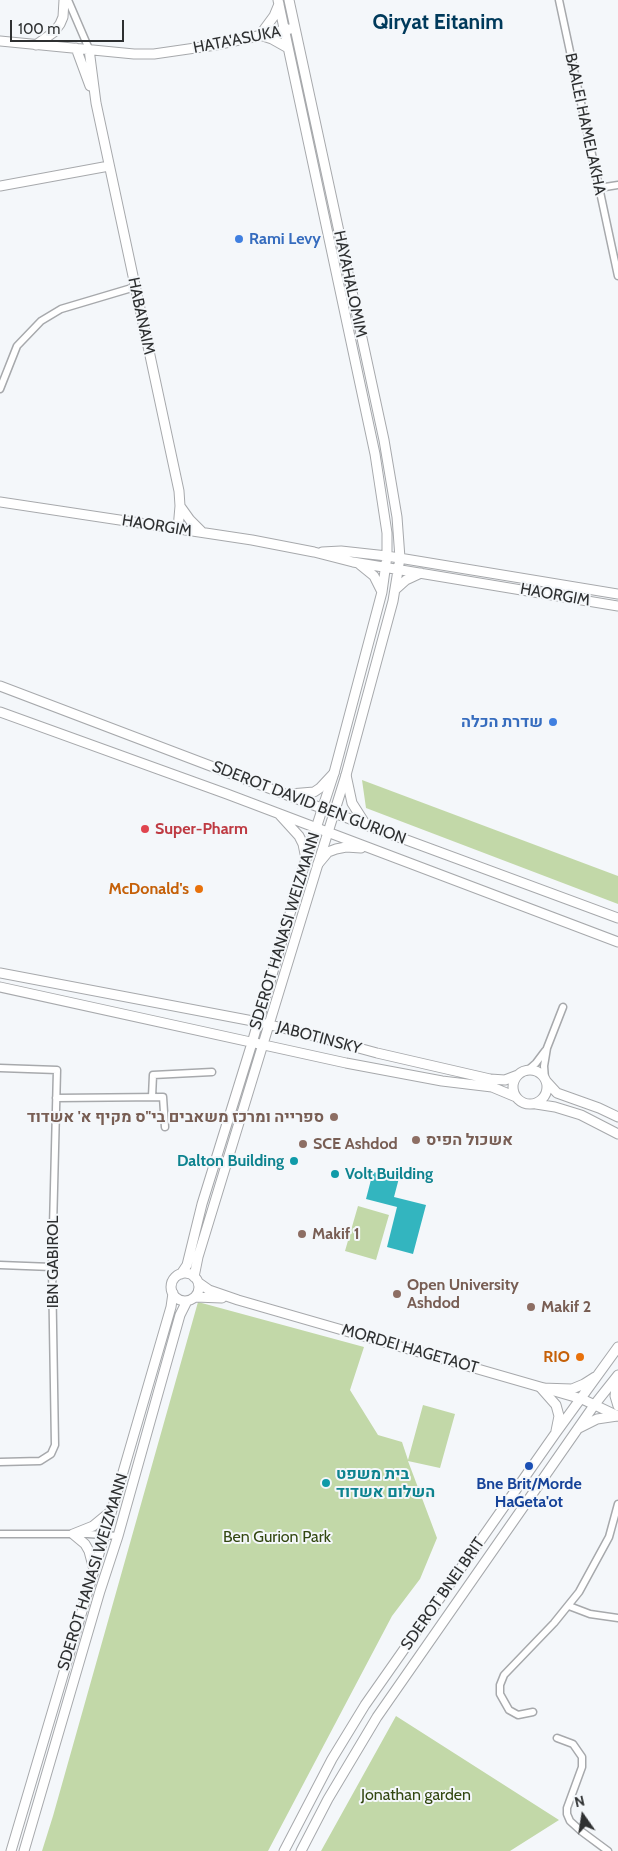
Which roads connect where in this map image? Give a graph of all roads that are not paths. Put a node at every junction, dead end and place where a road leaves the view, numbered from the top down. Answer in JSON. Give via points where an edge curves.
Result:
{"nodes":[{"id":1,"x":64,"y":0,"type":"edge"},
{"id":2,"x":68,"y":0,"type":"edge"},
{"id":3,"x":289,"y":0,"type":"edge"},
{"id":4,"x":559,"y":0,"type":"edge"},
{"id":5,"x":278,"y":2,"type":"edge"},
{"id":6,"x":295,"y":28,"type":"junction"},
{"id":7,"x":284,"y":31,"type":"junction"},
{"id":8,"x":260,"y":35,"type":"junction"},
{"id":9,"x":0,"y":41,"type":"edge"},
{"id":10,"x":35,"y":45,"type":"junction"},
{"id":11,"x":76,"y":48,"type":"junction"},
{"id":12,"x":288,"y":48,"type":"junction"},
{"id":13,"x":89,"y":49,"type":"junction"},
{"id":14,"x":96,"y":103,"type":"junction"},
{"id":15,"x":109,"y":166,"type":"junction"},
{"id":16,"x":618,"y":184,"type":"edge"},
{"id":17,"x":0,"y":186,"type":"edge"},
{"id":18,"x":599,"y":188,"type":"junction"},
{"id":19,"x":618,"y":276,"type":"edge"},
{"id":20,"x":136,"y":287,"type":"junction"},
{"id":21,"x":0,"y":389,"type":"edge"},
{"id":22,"x":0,"y":502,"type":"edge"},
{"id":23,"x":180,"y":506,"type":"junction"},
{"id":24,"x":178,"y":529,"type":"junction"},
{"id":25,"x":202,"y":532,"type":"junction"},
{"id":26,"x":314,"y":552,"type":"junction"},
{"id":27,"x":387,"y":556,"type":"junction"},
{"id":28,"x":400,"y":558,"type":"junction"},
{"id":29,"x":358,"y":563,"type":"junction"},
{"id":30,"x":386,"y":567,"type":"junction"},
{"id":31,"x":399,"y":569,"type":"junction"},
{"id":32,"x":421,"y":573,"type":"junction"},
{"id":33,"x":396,"y":589,"type":"junction"},
{"id":34,"x":382,"y":592,"type":"junction"},
{"id":35,"x":618,"y":594,"type":"edge"},
{"id":36,"x":618,"y":606,"type":"edge"},
{"id":37,"x":0,"y":686,"type":"edge"},
{"id":38,"x":0,"y":712,"type":"edge"},
{"id":39,"x":334,"y":773,"type":"junction"},
{"id":40,"x":346,"y":776,"type":"junction"},
{"id":41,"x":286,"y":794,"type":"junction"},
{"id":42,"x":322,"y":808,"type":"junction"},
{"id":43,"x":277,"y":812,"type":"junction"},
{"id":44,"x":335,"y":812,"type":"junction"},
{"id":45,"x":366,"y":825,"type":"junction"},
{"id":46,"x":316,"y":828,"type":"junction"},
{"id":47,"x":328,"y":833,"type":"junction"},
{"id":48,"x":372,"y":849,"type":"junction"},
{"id":49,"x":306,"y":859,"type":"junction"},
{"id":50,"x":318,"y":864,"type":"junction"},
{"id":51,"x":618,"y":918,"type":"edge"},
{"id":52,"x":618,"y":942,"type":"edge"},
{"id":53,"x":0,"y":973,"type":"edge"},
{"id":54,"x":0,"y":987,"type":"edge"},
{"id":55,"x":562,"y":1007,"type":"dead end"},
{"id":56,"x":258,"y":1022,"type":"junction"},
{"id":57,"x":268,"y":1025,"type":"junction"},
{"id":58,"x":252,"y":1043,"type":"junction"},
{"id":59,"x":262,"y":1045,"type":"junction"},
{"id":60,"x":547,"y":1048,"type":"junction"},
{"id":61,"x":0,"y":1068,"type":"edge"},
{"id":62,"x":528,"y":1070,"type":"junction"},
{"id":63,"x":212,"y":1072,"type":"dead end"},
{"id":64,"x":518,"y":1075,"type":"junction"},
{"id":65,"x":546,"y":1080,"type":"junction"},
{"id":66,"x":516,"y":1096,"type":"junction"},
{"id":67,"x":152,"y":1097,"type":"junction"},
{"id":68,"x":56,"y":1098,"type":"junction"},
{"id":69,"x":536,"y":1104,"type":"junction"},
{"id":70,"x":618,"y":1117,"type":"edge"},
{"id":71,"x":165,"y":1127,"type":"dead end"},
{"id":72,"x":618,"y":1134,"type":"edge"},
{"id":73,"x":0,"y":1265,"type":"edge"},
{"id":74,"x":52,"y":1267,"type":"junction"},
{"id":75,"x":181,"y":1274,"type":"junction"},
{"id":76,"x":196,"y":1280,"type":"junction"},
{"id":77,"x":173,"y":1293,"type":"junction"},
{"id":78,"x":191,"y":1299,"type":"junction"},
{"id":79,"x":238,"y":1300,"type":"junction"},
{"id":80,"x":618,"y":1347,"type":"edge"},
{"id":81,"x":599,"y":1374,"type":"junction"},
{"id":82,"x":618,"y":1376,"type":"edge"},
{"id":83,"x":541,"y":1388,"type":"junction"},
{"id":84,"x":582,"y":1399,"type":"junction"},
{"id":85,"x":595,"y":1404,"type":"junction"},
{"id":86,"x":618,"y":1406,"type":"edge"},
{"id":87,"x":618,"y":1416,"type":"edge"},
{"id":88,"x":579,"y":1428,"type":"junction"},
{"id":89,"x":555,"y":1434,"type":"junction"},
{"id":90,"x":0,"y":1462,"type":"edge"},
{"id":91,"x":618,"y":1504,"type":"edge"},
{"id":92,"x":112,"y":1510,"type":"junction"},
{"id":93,"x":0,"y":1534,"type":"edge"},
{"id":94,"x":73,"y":1534,"type":"junction"},
{"id":95,"x":104,"y":1535,"type":"junction"},
{"id":96,"x":118,"y":1536,"type":"junction"},
{"id":97,"x":93,"y":1568,"type":"junction"},
{"id":98,"x":569,"y":1606,"type":"junction"},
{"id":99,"x":618,"y":1618,"type":"edge"},
{"id":100,"x":532,"y":1712,"type":"dead end"},
{"id":101,"x":557,"y":1738,"type":"dead end"},
{"id":102,"x":11,"y":1851,"type":"edge"},
{"id":103,"x":24,"y":1851,"type":"edge"},
{"id":104,"x":284,"y":1851,"type":"edge"},
{"id":105,"x":301,"y":1851,"type":"edge"},
{"id":106,"x":608,"y":1851,"type":"edge"}],
"edges":[{"from":1,"to":10,"type":"street","via":[[60,24]]},
{"from":2,"to":13,"type":"street","name":"HABANAIM"},
{"from":3,"to":6,"type":"street","name":"HAYAHALOMIM"},
{"from":4,"to":18,"type":"street","name":"BAALEI HAMELAKHA"},
{"from":5,"to":7,"type":"street","name":"HAYAHALOMIM"},
{"from":5,"to":8,"type":"street","via":[[274,16]]},
{"from":6,"to":7,"type":"street","name":"HATA'ASUKA"},
{"from":6,"to":28,"type":"street","name":"HAYAHALOMIM","via":[[384,440],[397,517]]},
{"from":7,"to":8,"type":"street","name":"HATA'ASUKA"},
{"from":7,"to":12,"type":"street","name":"HAYAHALOMIM"},
{"from":8,"to":12,"type":"street"},
{"from":8,"to":13,"type":"street","name":"HATA'ASUKA","via":[[154,54]]},
{"from":9,"to":10,"type":"street","name":"HATA'ASUKA"},
{"from":10,"to":11,"type":"street","name":"HATA'ASUKA"},
{"from":11,"to":13,"type":"street","name":"HATA'ASUKA"},
{"from":11,"to":14,"type":"street","name":"HABANAIM"},
{"from":12,"to":27,"type":"street","name":"HAYAHALOMIM","via":[[375,454]]},
{"from":13,"to":14,"type":"street","name":"HABANAIM"},
{"from":14,"to":15,"type":"street","name":"HABANAIM"},
{"from":15,"to":17,"type":"street"},
{"from":15,"to":20,"type":"street","name":"HABANAIM"},
{"from":16,"to":18,"type":"street"},
{"from":18,"to":19,"type":"street","name":"BAALEI HAMELAKHA"},
{"from":20,"to":21,"type":"street","via":[[61,309],[40,321],[17,346]]},
{"from":20,"to":23,"type":"street","name":"HABANAIM"},
{"from":22,"to":24,"type":"street","name":"HAORGIM"},
{"from":23,"to":24,"type":"street","name":"HABANAIM"},
{"from":23,"to":25,"type":"street"},
{"from":24,"to":25,"type":"street","name":"HAORGIM"},
{"from":25,"to":26,"type":"street","name":"HAORGIM"},
{"from":26,"to":27,"type":"street","name":"HAORGIM"},
{"from":26,"to":29,"type":"street","name":"HAORGIM"},
{"from":27,"to":28,"type":"street","name":"HAORGIM"},
{"from":27,"to":30,"type":"street","name":"SDEROT HANASI WEIZMANN"},
{"from":28,"to":31,"type":"street","name":"HAYAHALOMIM"},
{"from":28,"to":35,"type":"street","name":"HAORGIM"},
{"from":29,"to":30,"type":"street","name":"HAORGIM"},
{"from":29,"to":34,"type":"street","via":[[374,576]]},
{"from":30,"to":31,"type":"street","name":"HAORGIM"},
{"from":30,"to":34,"type":"street","name":"SDEROT HANASI WEIZMANN"},
{"from":31,"to":32,"type":"street","name":"HAORGIM"},
{"from":31,"to":33,"type":"street","name":"SDEROT HANASI WEIZMANN"},
{"from":32,"to":33,"type":"street"},
{"from":32,"to":36,"type":"street","name":"HAORGIM"},
{"from":33,"to":40,"type":"street","name":"SDEROT HANASI WEIZMANN"},
{"from":34,"to":39,"type":"street","name":"SDEROT HANASI WEIZMANN"},
{"from":37,"to":41,"type":"street","name":"SDEROT DAVID BEN GURION"},
{"from":38,"to":43,"type":"street","name":"SDEROT DAVID BEN GURION"},
{"from":39,"to":41,"type":"street","via":[[314,792]]},
{"from":39,"to":42,"type":"street","name":"SDEROT HANASI WEIZMANN"},
{"from":40,"to":44,"type":"street","name":"SDEROT HANASI WEIZMANN"},
{"from":40,"to":45,"type":"street","via":[[352,803]]},
{"from":41,"to":42,"type":"street","name":"SDEROT DAVID BEN GURION"},
{"from":42,"to":44,"type":"street","name":"SDEROT DAVID BEN GURION"},
{"from":42,"to":46,"type":"street","name":"SDEROT HANASI WEIZMANN"},
{"from":43,"to":46,"type":"street","name":"SDEROT DAVID BEN GURION"},
{"from":43,"to":49,"type":"street","via":[[299,836]]},
{"from":44,"to":45,"type":"street","name":"SDEROT DAVID BEN GURION"},
{"from":44,"to":47,"type":"street","name":"SDEROT HANASI WEIZMANN"},
{"from":45,"to":51,"type":"street","name":"SDEROT DAVID BEN GURION"},
{"from":46,"to":47,"type":"street","name":"SDEROT DAVID BEN GURION"},
{"from":46,"to":49,"type":"street","name":"SDEROT HANASI WEIZMANN"},
{"from":47,"to":48,"type":"street","name":"SDEROT DAVID BEN GURION"},
{"from":47,"to":50,"type":"street","name":"SDEROT HANASI WEIZMANN"},
{"from":48,"to":50,"type":"street","via":[[336,849],[328,852]]},
{"from":48,"to":52,"type":"street","name":"SDEROT DAVID BEN GURION"},
{"from":49,"to":56,"type":"street","name":"SDEROT HANASI WEIZMANN"},
{"from":50,"to":57,"type":"street","name":"SDEROT HANASI WEIZMANN"},
{"from":53,"to":56,"type":"street","name":"JABOTINSKY"},
{"from":54,"to":58,"type":"street","name":"JABOTINSKY"},
{"from":55,"to":60,"type":"street"},
{"from":56,"to":57,"type":"street","name":"JABOTINSKY"},
{"from":56,"to":58,"type":"street","name":"SDEROT HANASI WEIZMANN"},
{"from":57,"to":59,"type":"street","name":"SDEROT HANASI WEIZMANN"},
{"from":57,"to":64,"type":"street","name":"JABOTINSKY","via":[[490,1079],[505,1080]]},
{"from":58,"to":59,"type":"street","name":"JABOTINSKY"},
{"from":58,"to":75,"type":"street","name":"SDEROT HANASI WEIZMANN","via":[[202,1204],[187,1265]]},
{"from":59,"to":66,"type":"street","name":"JABOTINSKY","via":[[442,1081],[484,1085]]},
{"from":59,"to":76,"type":"street","name":"SDEROT HANASI WEIZMANN","via":[[198,1256]]},
{"from":60,"to":62,"type":"street"},
{"from":60,"to":65,"type":"street"},
{"from":61,"to":68,"type":"street","name":"IBN GABIROL","via":[[57,1070]]},
{"from":62,"to":64,"type":"street"},
{"from":62,"to":65,"type":"street","via":[[538,1072]]},
{"from":63,"to":67,"type":"street","via":[[153,1075]]},
{"from":64,"to":66,"type":"street","via":[[513,1086]]},
{"from":65,"to":69,"type":"street","via":[[546,1094]]},
{"from":65,"to":70,"type":"street","via":[[557,1093]]},
{"from":66,"to":69,"type":"street","via":[[524,1104]]},
{"from":67,"to":68,"type":"street"},
{"from":67,"to":71,"type":"street","via":[[163,1097]]},
{"from":68,"to":74,"type":"street","name":"IBN GABIROL"},
{"from":69,"to":72,"type":"street","via":[[576,1113]]},
{"from":73,"to":74,"type":"street"},
{"from":74,"to":90,"type":"street","name":"IBN GABIROL","via":[[54,1445],[51,1454],[40,1461]]},
{"from":75,"to":76,"type":"street","via":[[188,1274]]},
{"from":75,"to":77,"type":"street","via":[[173,1282]]},
{"from":76,"to":78,"type":"street","via":[[199,1291]]},
{"from":76,"to":79,"type":"street","name":"MORDEI HAGETAOT","via":[[209,1290]]},
{"from":77,"to":78,"type":"street","via":[[180,1300]]},
{"from":77,"to":92,"type":"street","name":"SDEROT HANASI WEIZMANN"},
{"from":78,"to":79,"type":"street","name":"MORDEI HAGETAOT"},
{"from":78,"to":96,"type":"street","name":"SDEROT HANASI WEIZMANN","via":[[180,1316]]},
{"from":79,"to":83,"type":"street","name":"MORDEI HAGETAOT"},
{"from":80,"to":81,"type":"street","name":"SDEROT BNEI BRIT"},
{"from":81,"to":83,"type":"street","via":[[572,1389]]},
{"from":81,"to":84,"type":"street","name":"SDEROT BNEI BRIT"},
{"from":82,"to":85,"type":"street","name":"SDEROT BNEI BRIT"},
{"from":82,"to":86,"type":"street","via":[[614,1396]]},
{"from":83,"to":84,"type":"street","name":"MORDEI HAGETAOT"},
{"from":83,"to":89,"type":"street","via":[[559,1411]]},
{"from":84,"to":85,"type":"street","name":"MORDEI HAGETAOT"},
{"from":84,"to":89,"type":"street","name":"SDEROT BNEI BRIT"},
{"from":85,"to":87,"type":"street","name":"MORDEI HAGETAOT"},
{"from":85,"to":88,"type":"street","name":"SDEROT BNEI BRIT"},
{"from":87,"to":88,"type":"street","via":[[597,1419]]},
{"from":88,"to":105,"type":"street","name":"SDEROT BNEI BRIT","via":[[377,1717],[328,1798]]},
{"from":89,"to":104,"type":"street","name":"SDEROT BNEI BRIT","via":[[365,1705],[332,1759]]},
{"from":91,"to":98,"type":"street","via":[[609,1537]]},
{"from":92,"to":94,"type":"street","via":[[93,1526]]},
{"from":92,"to":95,"type":"street","name":"SDEROT HANASI WEIZMANN"},
{"from":93,"to":94,"type":"street"},
{"from":94,"to":95,"type":"street"},
{"from":94,"to":97,"type":"street","via":[[85,1544]]},
{"from":95,"to":96,"type":"street"},
{"from":95,"to":97,"type":"street","name":"SDEROT HANASI WEIZMANN"},
{"from":96,"to":103,"type":"street","name":"SDEROT HANASI WEIZMANN"},
{"from":97,"to":102,"type":"street","name":"SDEROT HANASI WEIZMANN"},
{"from":98,"to":99,"type":"street","via":[[590,1614]]},
{"from":98,"to":100,"type":"street","via":[[504,1675],[500,1685],[500,1694],[509,1710],[518,1715]]},
{"from":101,"to":106,"type":"street","via":[[573,1744],[582,1757],[582,1767],[567,1808],[570,1821]]}]}
